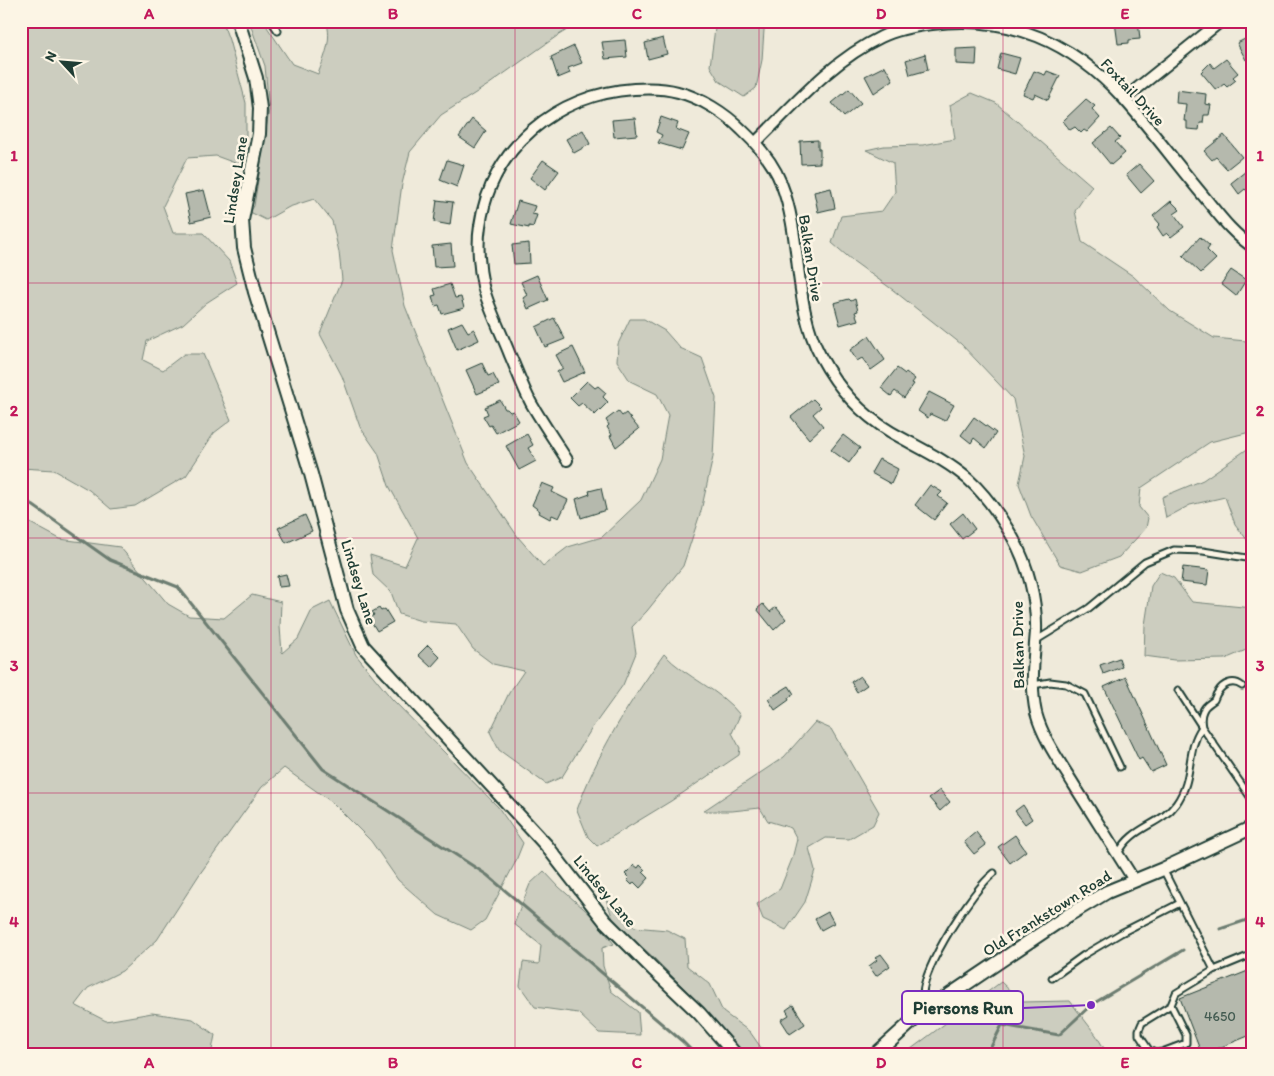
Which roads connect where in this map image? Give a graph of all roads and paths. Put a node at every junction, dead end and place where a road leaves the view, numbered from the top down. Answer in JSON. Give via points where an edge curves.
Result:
{"nodes":[{"id":1,"x":238,"y":21,"type":"edge"},
{"id":2,"x":271,"y":21,"type":"edge"},
{"id":3,"x":1221,"y":21,"type":"edge"},
{"id":4,"x":278,"y":31,"type":"dead end"},
{"id":5,"x":1124,"y":100,"type":"junction"},
{"id":6,"x":755,"y":143,"type":"junction"},
{"id":7,"x":1253,"y":247,"type":"edge"},
{"id":8,"x":567,"y":460,"type":"dead end"},
{"id":9,"x":1253,"y":559,"type":"edge"},
{"id":10,"x":1035,"y":642,"type":"junction"},
{"id":11,"x":1033,"y":685,"type":"junction"},
{"id":12,"x":1242,"y":686,"type":"dead end"},
{"id":13,"x":1178,"y":690,"type":"dead end"},
{"id":14,"x":1202,"y":727,"type":"junction"},
{"id":15,"x":1120,"y":767,"type":"dead end"},
{"id":16,"x":1253,"y":801,"type":"edge"},
{"id":17,"x":1253,"y":827,"type":"edge"},
{"id":18,"x":1117,"y":854,"type":"junction"},
{"id":19,"x":1163,"y":869,"type":"junction"},
{"id":20,"x":994,"y":873,"type":"dead end"},
{"id":21,"x":1134,"y":880,"type":"junction"},
{"id":22,"x":1180,"y":902,"type":"junction"},
{"id":23,"x":1253,"y":954,"type":"edge"},
{"id":24,"x":1214,"y":970,"type":"junction"},
{"id":25,"x":1052,"y":978,"type":"dead end"},
{"id":26,"x":1171,"y":1005,"type":"junction"},
{"id":27,"x":928,"y":1009,"type":"junction"},
{"id":28,"x":736,"y":1055,"type":"edge"},
{"id":29,"x":875,"y":1055,"type":"edge"}],
"edges":[{"from":1,"to":28,"type":"street","name":"Lindsey Lane","via":[[256,78],[260,108],[259,134],[242,220],[244,248],[312,474],[348,610],[363,646],[546,845],[605,921],[700,1013]]},
{"from":2,"to":4,"type":"lane"},
{"from":3,"to":5,"type":"street"},
{"from":5,"to":6,"type":"street","name":"Foxtail Drive","via":[[1094,70],[1064,48],[1026,32],[994,24],[954,22],[912,27],[882,36],[823,76]]},
{"from":5,"to":7,"type":"street","name":"Foxtail Drive","via":[[1227,225]]},
{"from":6,"to":8,"type":"street","name":"Balkan Drive","via":[[739,126],[707,104],[678,92],[650,88],[615,90],[558,110],[517,144],[499,170],[486,200],[479,228],[483,286],[530,401]]},
{"from":6,"to":10,"type":"street","name":"Balkan Drive","via":[[781,182],[789,209],[801,298],[819,354],[835,382],[867,416],[968,479],[992,506],[1013,538],[1030,582]]},
{"from":9,"to":10,"type":"lane","via":[[1174,550],[1145,562],[1090,608]]},
{"from":10,"to":11,"type":"street","name":"Balkan Drive"},
{"from":11,"to":15,"type":"lane","via":[[1066,684],[1085,694]]},
{"from":11,"to":18,"type":"street","name":"Balkan Drive","via":[[1037,716],[1049,744]]},
{"from":12,"to":14,"type":"lane","via":[[1233,682],[1219,690],[1203,710]]},
{"from":13,"to":14,"type":"lane"},
{"from":14,"to":16,"type":"lane"},
{"from":14,"to":18,"type":"lane","via":[[1193,745],[1189,777],[1176,805],[1130,837]]},
{"from":17,"to":19,"type":"street","name":"Old Frankstown Road"},
{"from":18,"to":21,"type":"street","name":"Balkan Drive"},
{"from":19,"to":21,"type":"street","name":"Old Frankstown Road"},
{"from":19,"to":22,"type":"lane"},
{"from":20,"to":27,"type":"lane","via":[[957,917],[944,941],[926,981],[923,994]]},
{"from":21,"to":27,"type":"street","name":"Old Frankstown Road","via":[[1068,916]]},
{"from":22,"to":24,"type":"lane"},
{"from":22,"to":25,"type":"lane","via":[[1121,933]]},
{"from":23,"to":24,"type":"lane"},
{"from":24,"to":26,"type":"lane","via":[[1176,994]]},
{"from":26,"to":26,"type":"lane","via":[[1142,1023],[1139,1030],[1139,1036],[1155,1053],[1186,1044],[1186,1035]]},
{"from":27,"to":29,"type":"street","name":"Old Frankstown Road"}]}
